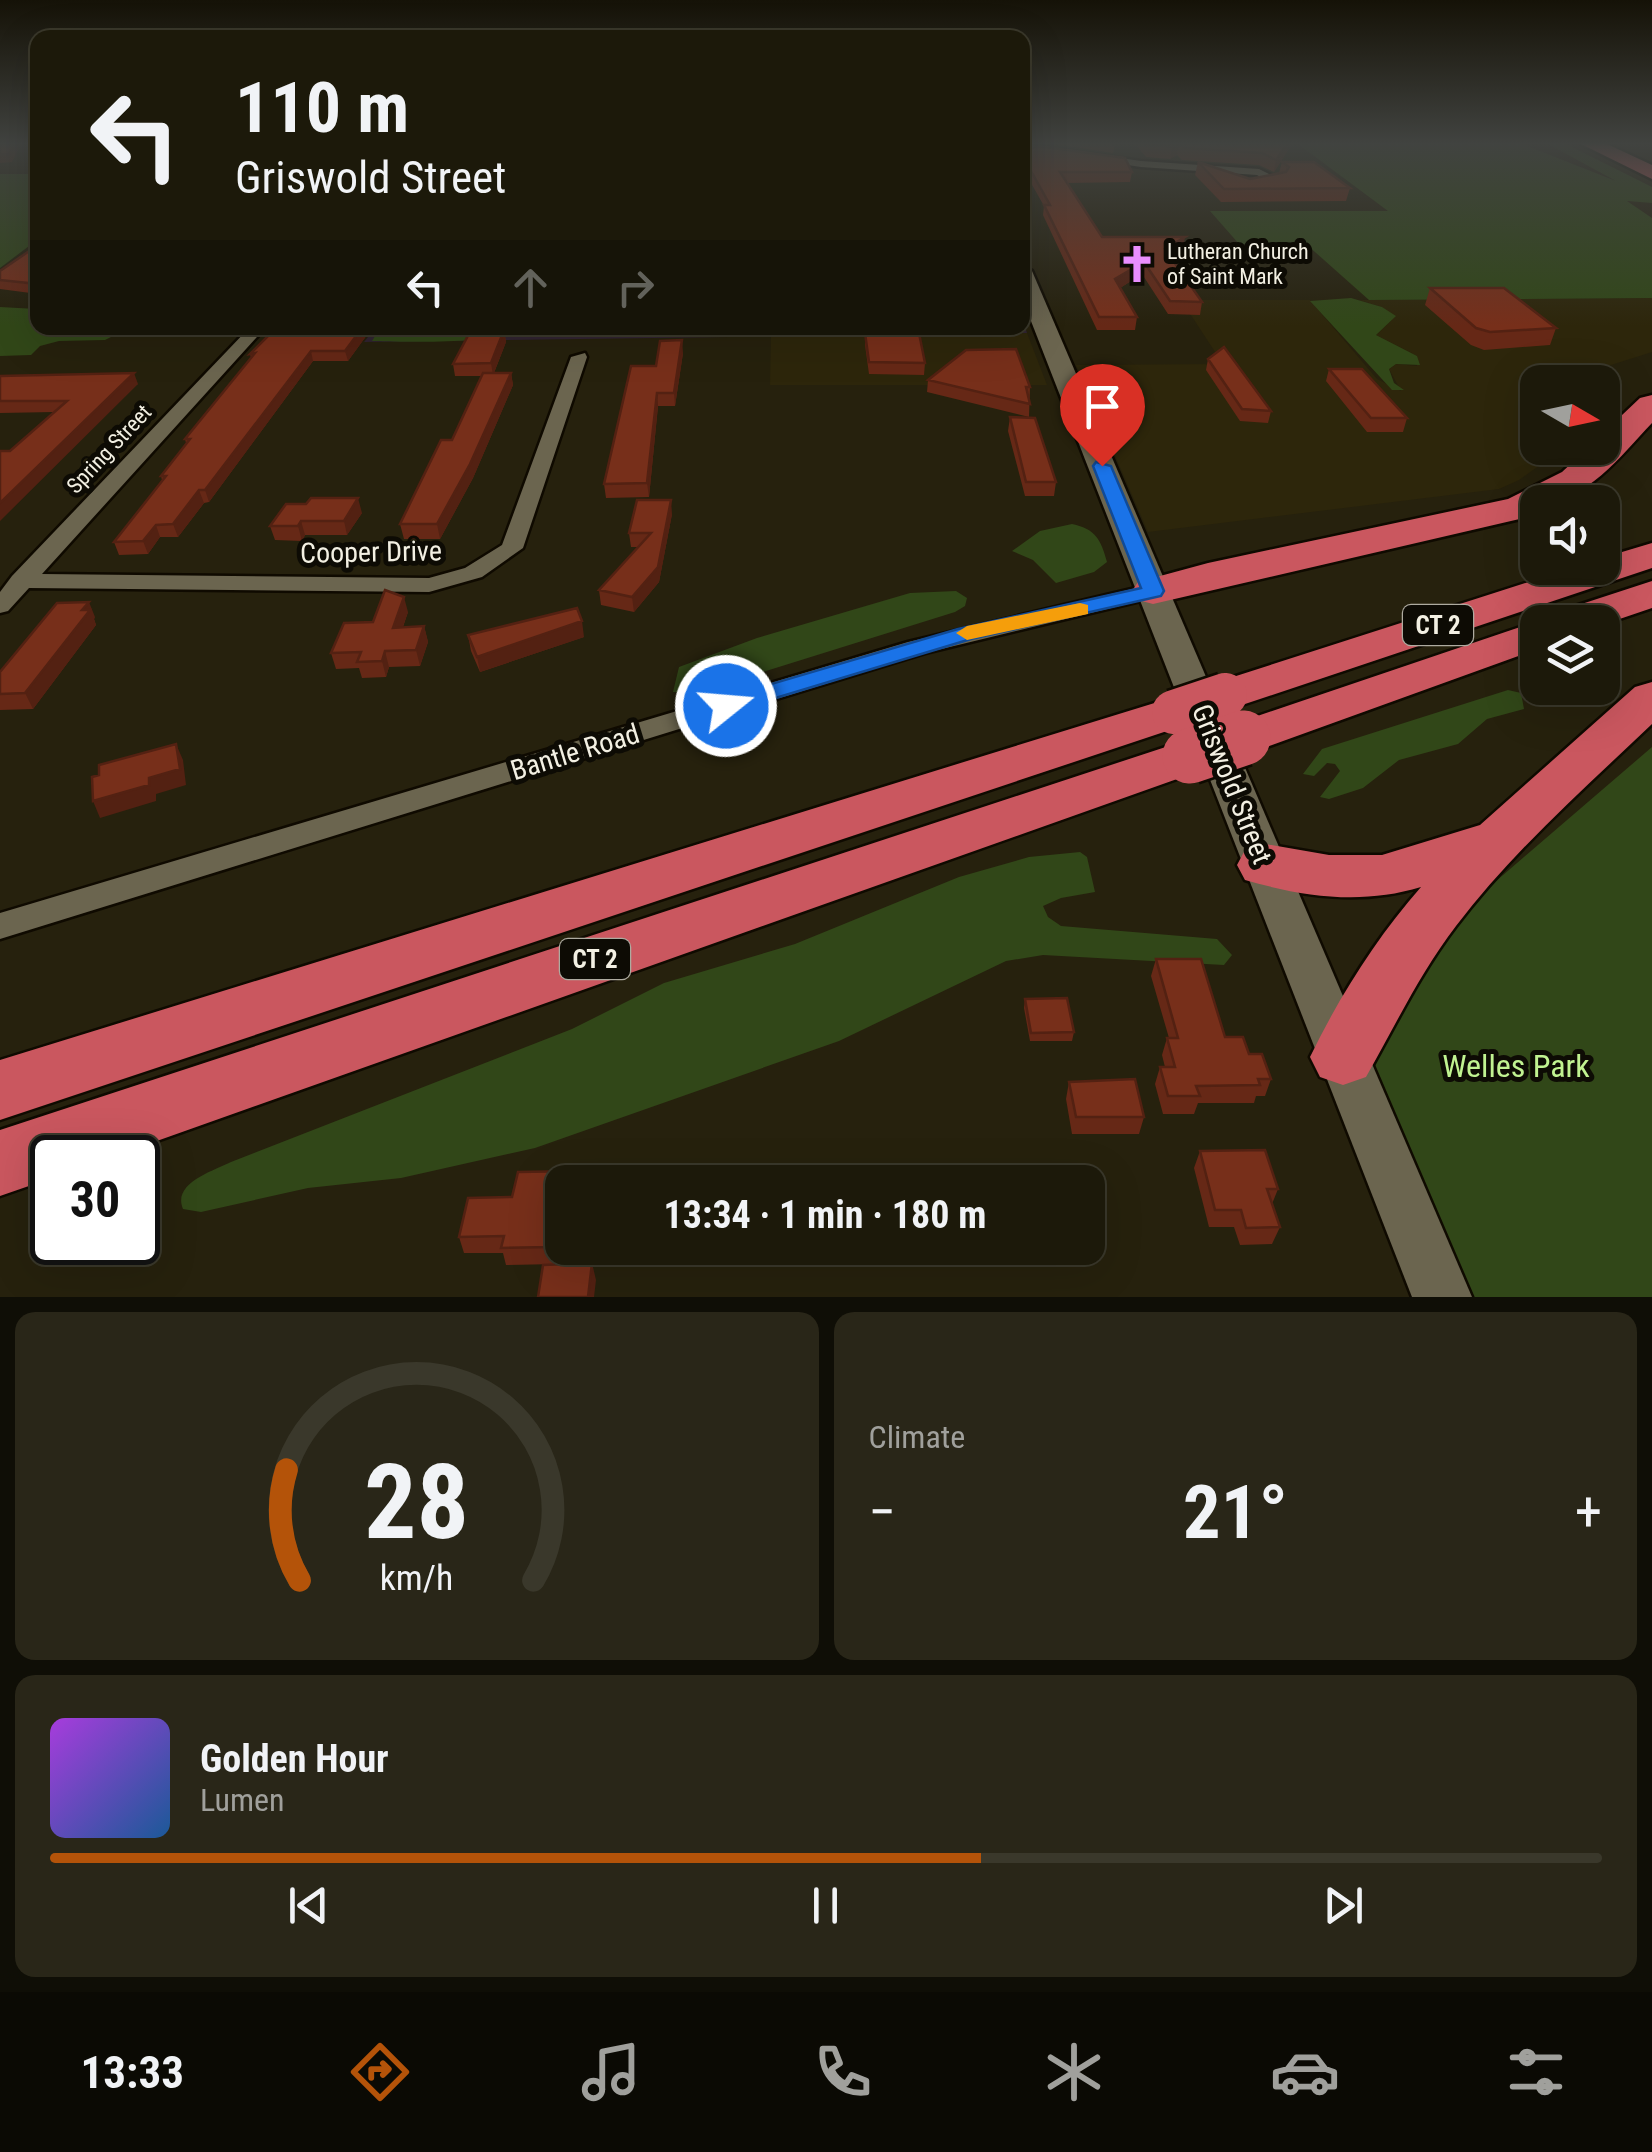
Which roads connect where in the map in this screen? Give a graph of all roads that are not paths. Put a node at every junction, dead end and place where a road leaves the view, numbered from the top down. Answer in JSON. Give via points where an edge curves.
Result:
{"nodes":[{"id":1,"x":1030,"y":291,"type":"edge"},
{"id":2,"x":249,"y":335,"type":"edge"},
{"id":3,"x":579,"y":357,"type":"dead end"},
{"id":4,"x":1652,"y":405,"type":"edge"},
{"id":5,"x":1652,"y":555,"type":"edge"},
{"id":6,"x":20,"y":582,"type":"junction"},
{"id":7,"x":1153,"y":591,"type":"junction"},
{"id":8,"x":1652,"y":594,"type":"edge"},
{"id":9,"x":1619,"y":605,"type":"edge"},
{"id":10,"x":0,"y":606,"type":"edge"},
{"id":11,"x":1520,"y":639,"type":"edge"},
{"id":12,"x":1652,"y":697,"type":"edge"},
{"id":13,"x":1208,"y":725,"type":"junction"},
{"id":14,"x":1500,"y":839,"type":"junction"},
{"id":15,"x":1265,"y":865,"type":"junction"},
{"id":16,"x":0,"y":926,"type":"edge"},
{"id":17,"x":1344,"y":1057,"type":"junction"},
{"id":18,"x":0,"y":1090,"type":"edge"},
{"id":19,"x":0,"y":1163,"type":"edge"},
{"id":20,"x":1442,"y":1297,"type":"edge"}],
"edges":[{"from":1,"to":7,"type":"main road","name":"Griswold Street"},
{"from":2,"to":6,"type":"street","name":"Spring Street"},
{"from":3,"to":6,"type":"street","name":"Cooper Drive","via":[[512,548],[467,578],[429,585]]},
{"from":4,"to":7,"type":"highway","via":[[1575,480],[1520,508]]},
{"from":5,"to":13,"type":"highway","number":"CT 2"},
{"from":6,"to":10,"type":"street","name":"Spring Street"},
{"from":7,"to":15,"type":"main road","name":"Griswold Street"},
{"from":7,"to":16,"type":"street","name":"Bantle Road","via":[[933,643]]},
{"from":8,"to":9,"type":"highway"},
{"from":11,"to":13,"type":"highway","number":"CT 2"},
{"from":12,"to":14,"type":"highway"},
{"from":13,"to":18,"type":"highway","number":"CT 2"},
{"from":13,"to":19,"type":"highway","number":"CT 2"},
{"from":14,"to":15,"type":"highway","via":[[1376,880]]},
{"from":14,"to":17,"type":"highway","via":[[1410,944]]},
{"from":15,"to":17,"type":"main road","name":"Griswold Street"},
{"from":17,"to":20,"type":"main road","name":"Griswold Street"}]}
